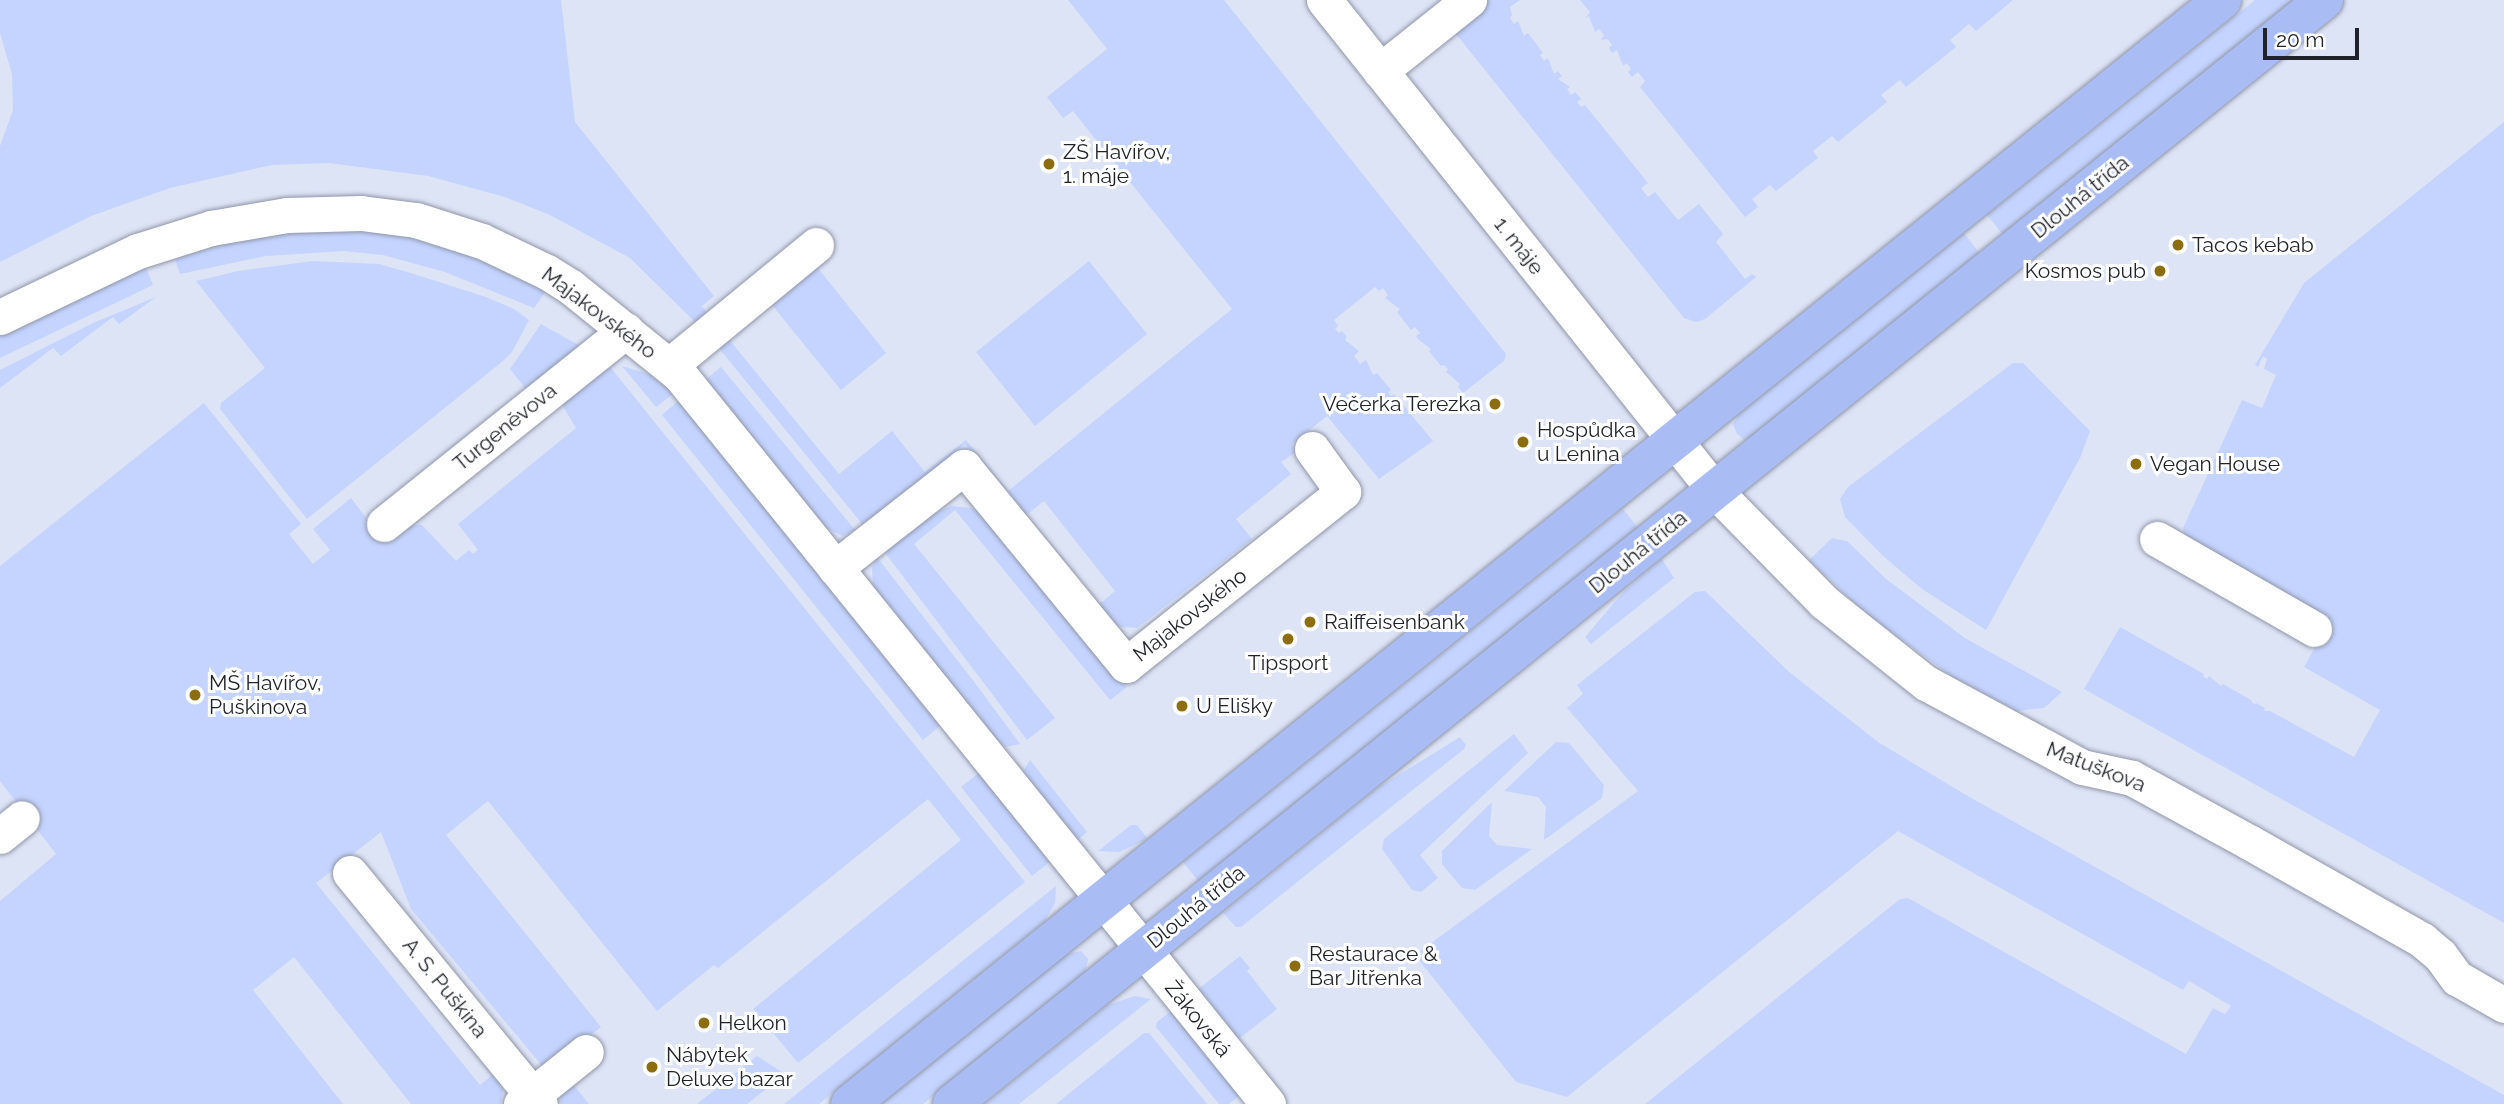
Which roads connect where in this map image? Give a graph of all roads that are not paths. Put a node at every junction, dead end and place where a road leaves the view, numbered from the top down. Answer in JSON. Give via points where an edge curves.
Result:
{"nodes":[{"id":1,"x":1324,"y":0,"type":"edge"},
{"id":2,"x":1469,"y":0,"type":"edge"},
{"id":3,"x":2222,"y":0,"type":"edge"},
{"id":4,"x":2324,"y":0,"type":"edge"},
{"id":5,"x":1380,"y":71,"type":"junction"},
{"id":6,"x":816,"y":245,"type":"dead end"},
{"id":7,"x":0,"y":317,"type":"edge"},
{"id":8,"x":626,"y":330,"type":"junction"},
{"id":9,"x":670,"y":365,"type":"junction"},
{"id":10,"x":1673,"y":441,"type":"junction"},
{"id":11,"x":1312,"y":449,"type":"dead end"},
{"id":12,"x":1714,"y":491,"type":"junction"},
{"id":13,"x":384,"y":524,"type":"dead end"},
{"id":14,"x":2157,"y":539,"type":"dead end"},
{"id":15,"x":835,"y":568,"type":"junction"},
{"id":16,"x":2314,"y":629,"type":"dead end"},
{"id":17,"x":350,"y":873,"type":"dead end"},
{"id":18,"x":1102,"y":901,"type":"junction"},
{"id":19,"x":1143,"y":950,"type":"junction"},
{"id":20,"x":2504,"y":1005,"type":"edge"},
{"id":21,"x":586,"y":1052,"type":"dead end"},
{"id":22,"x":532,"y":1101,"type":"edge"},
{"id":23,"x":850,"y":1104,"type":"edge"},
{"id":24,"x":952,"y":1104,"type":"edge"},
{"id":25,"x":1268,"y":1104,"type":"edge"}],
"edges":[{"from":1,"to":5,"type":"street","name":"1. máje"},
{"from":2,"to":5,"type":"street"},
{"from":3,"to":10,"type":"main road"},
{"from":4,"to":12,"type":"main road","name":"Dlouhá třída"},
{"from":5,"to":10,"type":"street","name":"1. máje"},
{"from":6,"to":9,"type":"street"},
{"from":7,"to":8,"type":"street","name":"Majakovského","via":[[103,266],[174,238],[249,220],[361,213],[416,220],[482,241],[547,272]]},
{"from":8,"to":9,"type":"street","name":"Majakovského"},
{"from":8,"to":13,"type":"street","name":"Turgeněvova"},
{"from":9,"to":15,"type":"street","name":"Majakovského"},
{"from":10,"to":12,"type":"street","name":"1. máje"},
{"from":10,"to":18,"type":"main road"},
{"from":11,"to":15,"type":"street","name":"Majakovského","via":[[1343,492],[1126,665],[964,467]]},
{"from":12,"to":19,"type":"main road","name":"Dlouhá třída"},
{"from":12,"to":20,"type":"street","name":"Matuškova","via":[[1825,602],[1926,684],[2082,767],[2132,778],[2249,842],[2422,940],[2457,978]]},
{"from":14,"to":16,"type":"street"},
{"from":15,"to":18,"type":"street","name":"Majakovského"},
{"from":17,"to":22,"type":"street","name":"A. S. Puškina"},
{"from":18,"to":19,"type":"street","name":"Žákovská"},
{"from":18,"to":23,"type":"main road"},
{"from":19,"to":24,"type":"main road","name":"Dlouhá třída"},
{"from":19,"to":25,"type":"street","name":"Žákovská"},
{"from":21,"to":22,"type":"street"}]}
